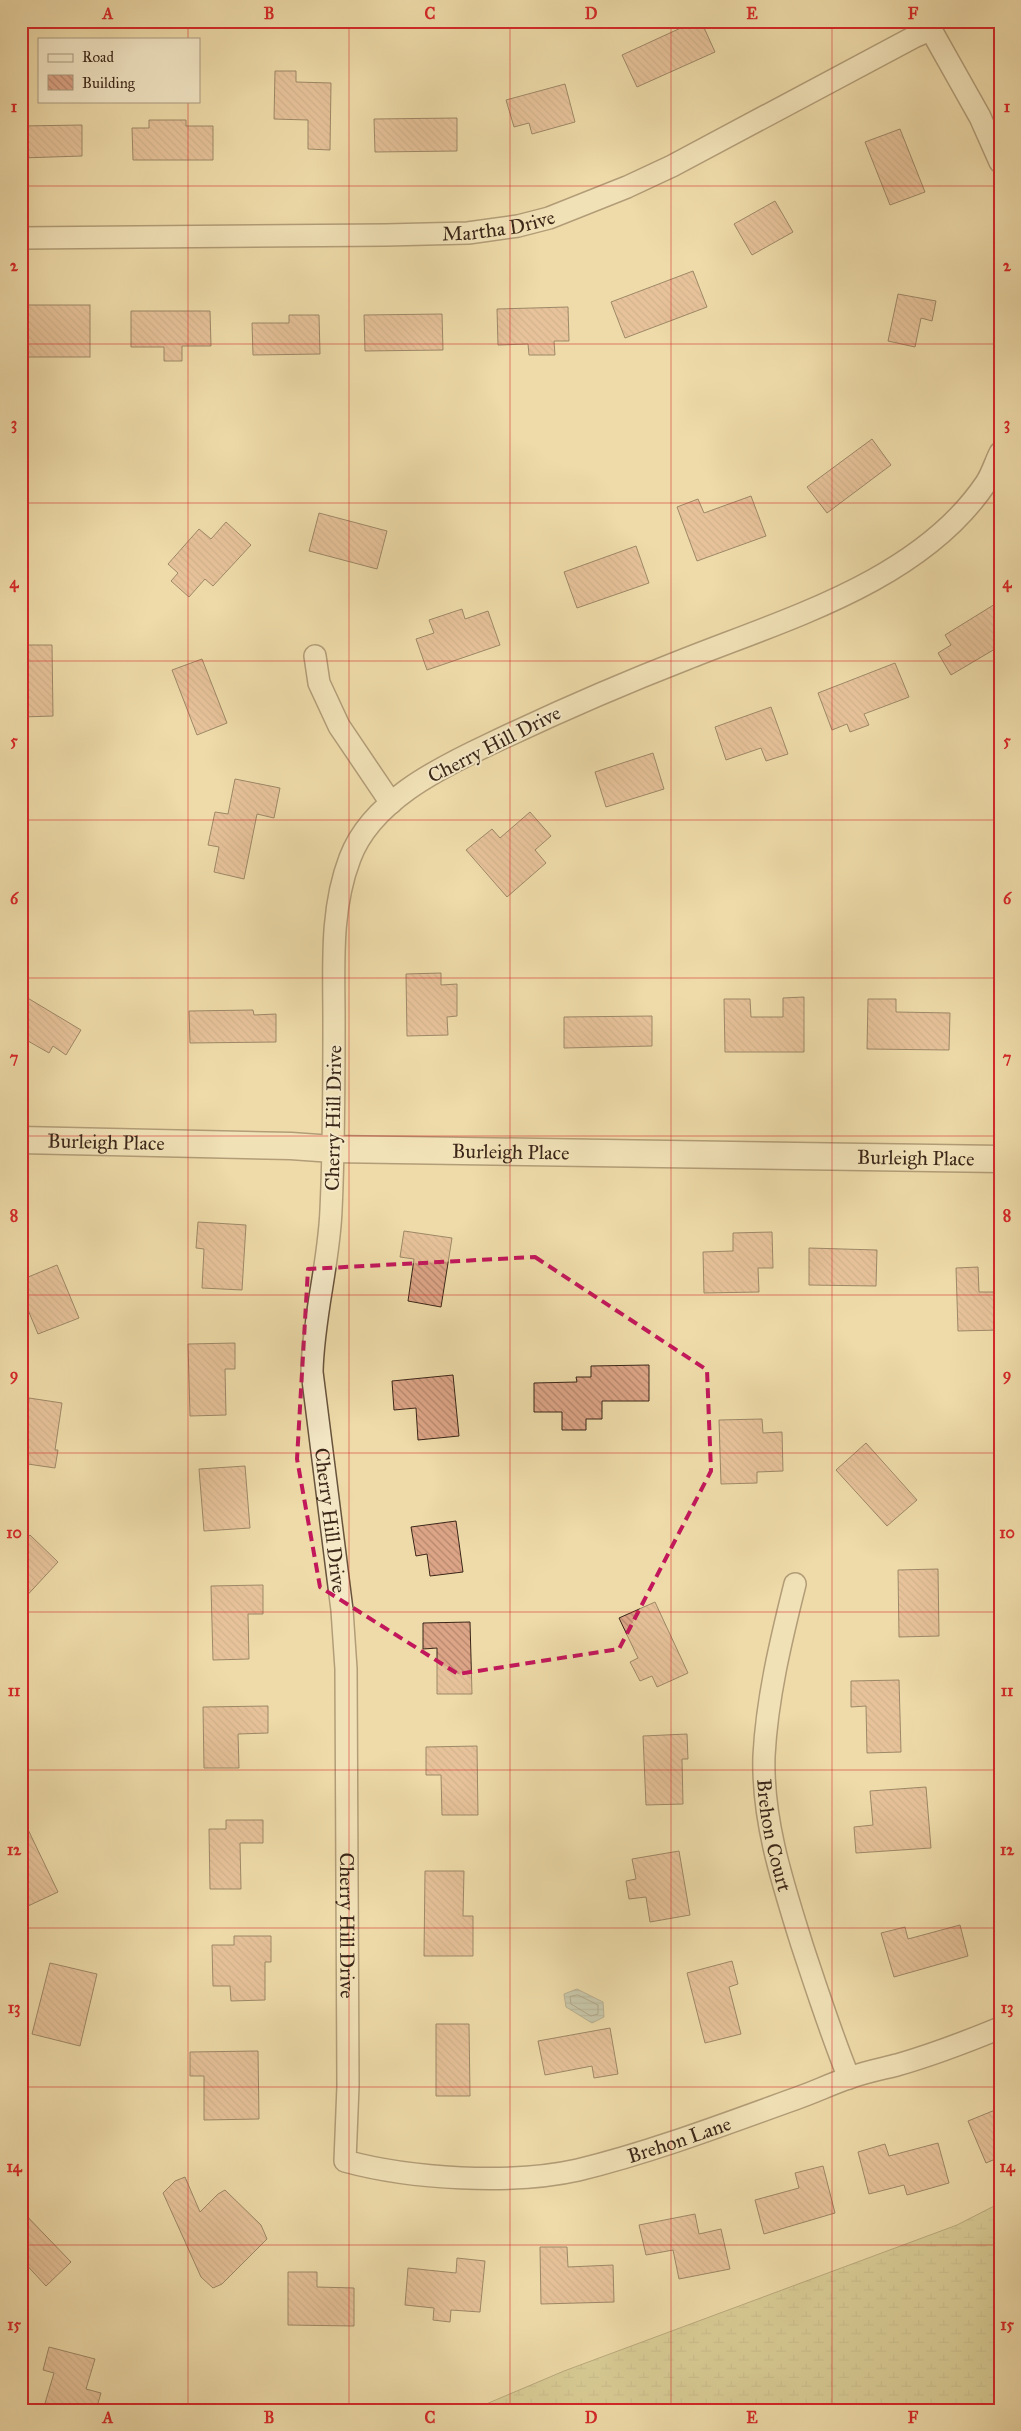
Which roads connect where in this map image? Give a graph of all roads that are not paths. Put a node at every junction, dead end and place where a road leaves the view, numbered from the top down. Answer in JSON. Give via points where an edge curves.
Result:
{"nodes":[{"id":1,"x":928,"y":26,"type":"edge"},
{"id":2,"x":1000,"y":162,"type":"edge"},
{"id":3,"x":21,"y":238,"type":"edge"},
{"id":4,"x":1000,"y":453,"type":"edge"},
{"id":5,"x":315,"y":656,"type":"dead end"},
{"id":6,"x":391,"y":803,"type":"junction"},
{"id":7,"x":21,"y":1140,"type":"edge"},
{"id":8,"x":334,"y":1149,"type":"junction"},
{"id":9,"x":1000,"y":1160,"type":"edge"},
{"id":10,"x":795,"y":1584,"type":"dead end"},
{"id":11,"x":1000,"y":2028,"type":"edge"},
{"id":12,"x":849,"y":2078,"type":"junction"},
{"id":13,"x":345,"y":2161,"type":"joint"}],
"edges":[{"from":1,"to":2,"type":"street","via":[[980,117]]},
{"from":1,"to":3,"type":"street","name":"Martha Drive","via":[[636,183],[549,218],[518,226],[468,233],[386,235]]},
{"from":4,"to":6,"type":"street","name":"Cherry Hill Drive","via":[[987,482],[952,524],[929,545],[871,580],[762,630],[559,711],[464,756],[406,789]]},
{"from":5,"to":6,"type":"street","via":[[319,683],[339,726]]},
{"from":6,"to":8,"type":"street","name":"Cherry Hill Drive","via":[[351,855],[337,905]]},
{"from":7,"to":8,"type":"street","name":"Burleigh Place"},
{"from":8,"to":9,"type":"street","name":"Burleigh Place"},
{"from":8,"to":13,"type":"street","name":"Cherry Hill Drive","via":[[331,1216],[312,1344],[312,1372],[342,1610],[346,1669],[348,2086]]},
{"from":10,"to":12,"type":"street","name":"Brehon Court","via":[[767,1719],[764,1758],[768,1817],[785,1889],[832,2036]]},
{"from":11,"to":12,"type":"street","name":"Brehon Lane","via":[[939,2052]]},
{"from":12,"to":13,"type":"street","name":"Brehon Lane","via":[[622,2158],[576,2170],[499,2178],[371,2168]]}]}
